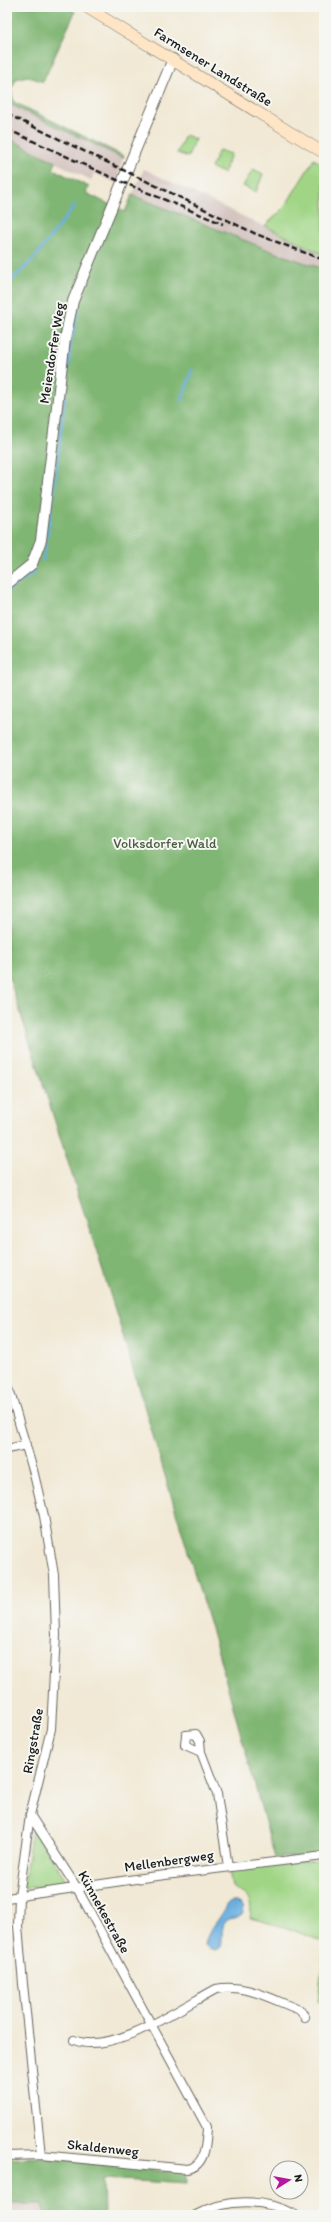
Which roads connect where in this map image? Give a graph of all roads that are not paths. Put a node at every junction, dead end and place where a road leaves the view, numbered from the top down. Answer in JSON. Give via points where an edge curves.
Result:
{"nodes":[{"id":1,"x":86,"y":7,"type":"edge"},
{"id":2,"x":173,"y":59,"type":"junction"},
{"id":3,"x":323,"y":149,"type":"edge"},
{"id":4,"x":7,"y":584,"type":"edge"},
{"id":5,"x":7,"y":1382,"type":"edge"},
{"id":6,"x":26,"y":1445,"type":"junction"},
{"id":7,"x":7,"y":1449,"type":"edge"},
{"id":8,"x":201,"y":1752,"type":"dead end"},
{"id":9,"x":30,"y":1815,"type":"junction"},
{"id":10,"x":324,"y":1856,"type":"edge"},
{"id":11,"x":228,"y":1867,"type":"junction"},
{"id":12,"x":77,"y":1888,"type":"junction"},
{"id":13,"x":18,"y":1896,"type":"junction"},
{"id":14,"x":7,"y":1898,"type":"edge"},
{"id":15,"x":305,"y":2017,"type":"dead end"},
{"id":16,"x":151,"y":2024,"type":"junction"},
{"id":17,"x":74,"y":2040,"type":"dead end"},
{"id":18,"x":41,"y":2155,"type":"junction"},
{"id":19,"x":7,"y":2156,"type":"edge"},
{"id":20,"x":195,"y":2166,"type":"joint"},
{"id":21,"x":206,"y":2213,"type":"edge"},
{"id":22,"x":196,"y":2215,"type":"edge"},
{"id":23,"x":295,"y":2215,"type":"edge"}],
"edges":[{"from":1,"to":2,"type":"main road","name":"Farmsener Landstraße"},
{"from":2,"to":3,"type":"main road","name":"Farmsener Landstraße"},
{"from":2,"to":4,"type":"street","name":"Meiendorfer Weg","via":[[73,301],[65,339],[41,540],[32,564]]},
{"from":5,"to":6,"type":"street","name":"Ringstraße"},
{"from":6,"to":7,"type":"street"},
{"from":6,"to":9,"type":"street","name":"Ringstraße","via":[[44,1516],[54,1575],[56,1636],[51,1729]]},
{"from":8,"to":11,"type":"street","via":[[217,1794]]},
{"from":9,"to":12,"type":"street","name":"Künnekestraße"},
{"from":9,"to":13,"type":"street","name":"Ringstraße"},
{"from":10,"to":11,"type":"street","name":"Mellenbergweg"},
{"from":11,"to":12,"type":"street","name":"Mellenbergweg"},
{"from":12,"to":13,"type":"street","name":"Mellenbergweg"},
{"from":12,"to":16,"type":"street","name":"Künnekestraße"},
{"from":13,"to":14,"type":"street","name":"Mellenbergweg"},
{"from":13,"to":18,"type":"street","name":"Ringstraße","via":[[23,1984]]},
{"from":15,"to":16,"type":"street","via":[[300,2010],[243,1988],[230,1986],[216,1989]]},
{"from":16,"to":17,"type":"street","via":[[106,2044]]},
{"from":16,"to":20,"type":"street","name":"Künnekestraße","via":[[206,2124],[202,2159]]},
{"from":18,"to":19,"type":"street","name":"Skaldenweg"},
{"from":18,"to":20,"type":"street","name":"Skaldenweg","via":[[180,2169]]},
{"from":21,"to":22,"type":"street"},
{"from":21,"to":23,"type":"street","via":[[231,2203],[250,2202],[274,2206]]}]}
